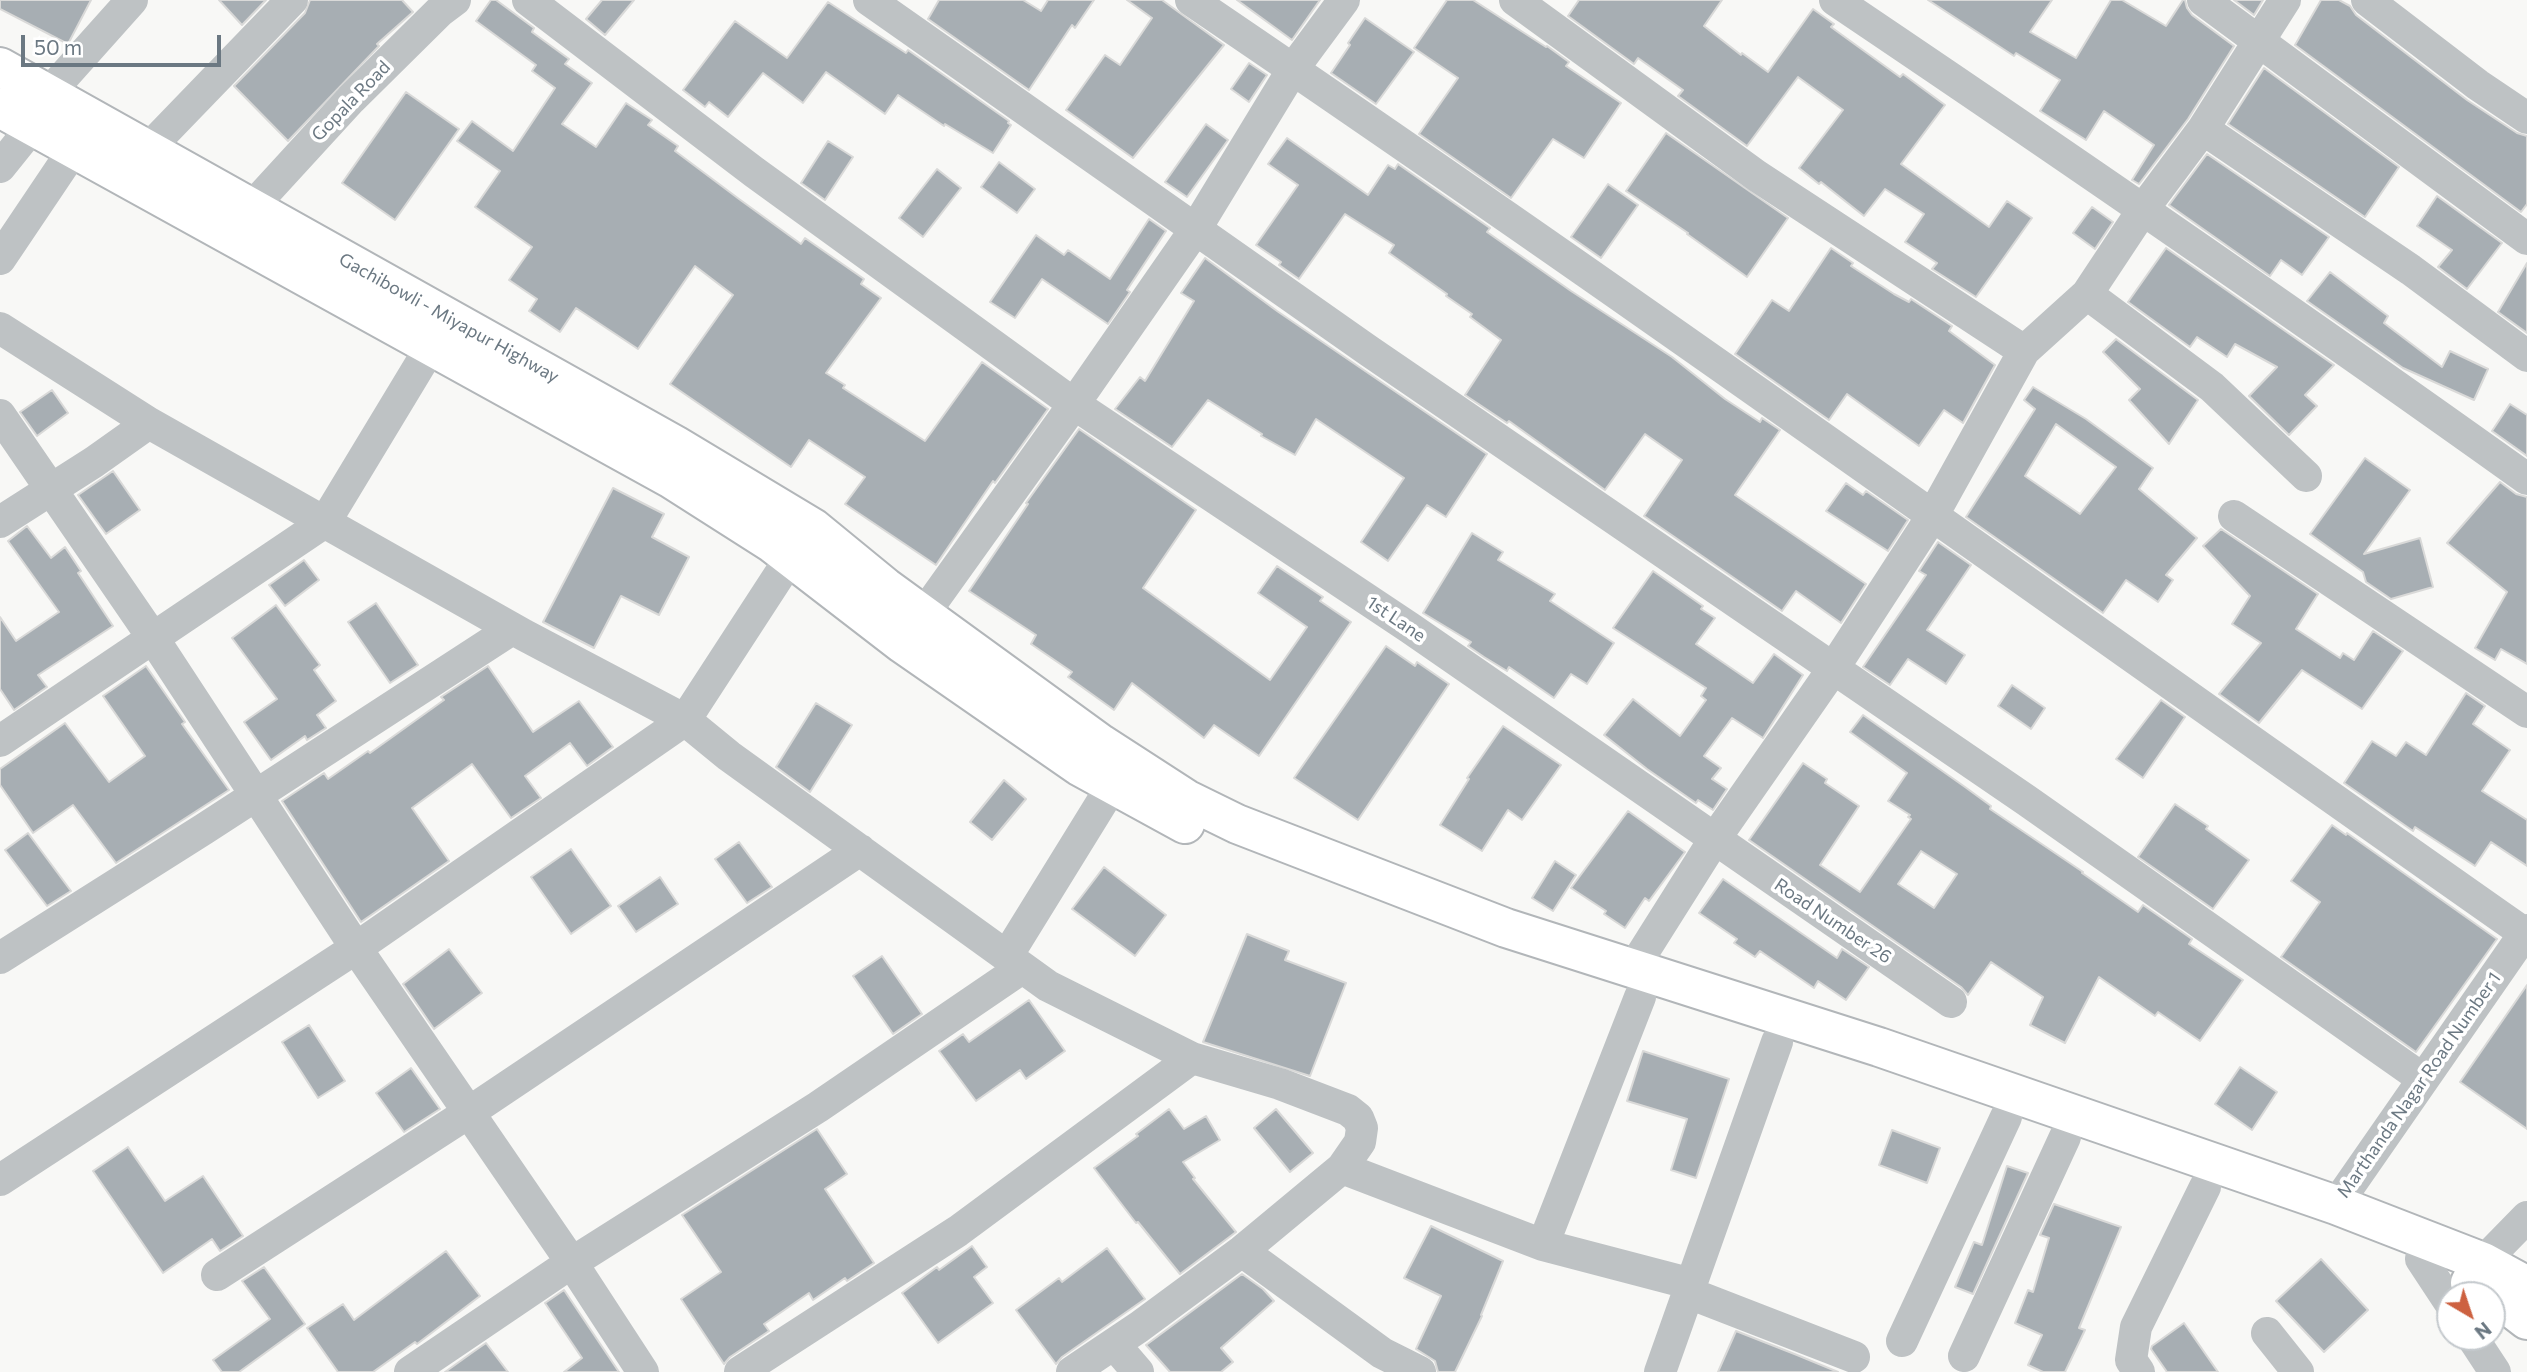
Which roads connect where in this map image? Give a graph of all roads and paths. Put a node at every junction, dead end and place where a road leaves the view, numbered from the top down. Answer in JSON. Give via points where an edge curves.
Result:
{"nodes":[{"id":1,"x":132,"y":0,"type":"edge"},
{"id":2,"x":292,"y":0,"type":"edge"},
{"id":3,"x":455,"y":0,"type":"edge"},
{"id":4,"x":528,"y":0,"type":"edge"},
{"id":5,"x":869,"y":0,"type":"edge"},
{"id":6,"x":1191,"y":0,"type":"edge"},
{"id":7,"x":1344,"y":0,"type":"edge"},
{"id":8,"x":1515,"y":0,"type":"edge"},
{"id":9,"x":1835,"y":0,"type":"edge"},
{"id":10,"x":2203,"y":0,"type":"edge"},
{"id":11,"x":2285,"y":0,"type":"edge"},
{"id":12,"x":2367,"y":0,"type":"edge"},
{"id":13,"x":2258,"y":43,"type":"junction"},
{"id":14,"x":0,"y":67,"type":"edge"},
{"id":15,"x":1293,"y":69,"type":"junction"},
{"id":16,"x":0,"y":108,"type":"edge"},
{"id":17,"x":40,"y":110,"type":"junction"},
{"id":18,"x":2527,"y":118,"type":"edge"},
{"id":19,"x":2203,"y":129,"type":"junction"},
{"id":20,"x":74,"y":149,"type":"junction"},
{"id":21,"x":148,"y":149,"type":"junction"},
{"id":22,"x":0,"y":167,"type":"edge"},
{"id":23,"x":251,"y":206,"type":"junction"},
{"id":24,"x":2144,"y":208,"type":"junction"},
{"id":25,"x":1195,"y":230,"type":"junction"},
{"id":26,"x":2527,"y":239,"type":"edge"},
{"id":27,"x":0,"y":259,"type":"edge"},
{"id":28,"x":2087,"y":293,"type":"junction"},
{"id":29,"x":0,"y":327,"type":"edge"},
{"id":30,"x":432,"y":345,"type":"junction"},
{"id":31,"x":2024,"y":351,"type":"junction"},
{"id":32,"x":2527,"y":356,"type":"edge"},
{"id":33,"x":1074,"y":404,"type":"junction"},
{"id":34,"x":0,"y":415,"type":"edge"},
{"id":35,"x":149,"y":423,"type":"junction"},
{"id":36,"x":2306,"y":476,"type":"dead end"},
{"id":37,"x":2527,"y":479,"type":"edge"},
{"id":38,"x":52,"y":489,"type":"junction"},
{"id":39,"x":1933,"y":515,"type":"junction"},
{"id":40,"x":2234,"y":516,"type":"dead end"},
{"id":41,"x":0,"y":522,"type":"edge"},
{"id":42,"x":325,"y":522,"type":"junction"},
{"id":43,"x":791,"y":557,"type":"junction"},
{"id":44,"x":878,"y":603,"type":"junction"},
{"id":45,"x":923,"y":615,"type":"junction"},
{"id":46,"x":512,"y":629,"type":"junction"},
{"id":47,"x":153,"y":638,"type":"junction"},
{"id":48,"x":1833,"y":669,"type":"junction"},
{"id":49,"x":2527,"y":712,"type":"edge"},
{"id":50,"x":685,"y":720,"type":"junction"},
{"id":51,"x":0,"y":741,"type":"edge"},
{"id":52,"x":1112,"y":786,"type":"junction"},
{"id":53,"x":256,"y":795,"type":"junction"},
{"id":54,"x":1714,"y":840,"type":"junction"},
{"id":55,"x":1252,"y":843,"type":"junction"},
{"id":56,"x":860,"y":850,"type":"junction"},
{"id":57,"x":2526,"y":933,"type":"edge"},
{"id":58,"x":356,"y":948,"type":"junction"},
{"id":59,"x":0,"y":958,"type":"edge"},
{"id":60,"x":1015,"y":962,"type":"junction"},
{"id":61,"x":1636,"y":984,"type":"junction"},
{"id":62,"x":1951,"y":1002,"type":"dead end"},
{"id":63,"x":1777,"y":1042,"type":"junction"},
{"id":64,"x":1192,"y":1058,"type":"junction"},
{"id":65,"x":2423,"y":1079,"type":"junction"},
{"id":66,"x":468,"y":1113,"type":"junction"},
{"id":67,"x":2006,"y":1116,"type":"junction"},
{"id":68,"x":2065,"y":1137,"type":"junction"},
{"id":69,"x":1342,"y":1168,"type":"junction"},
{"id":70,"x":0,"y":1180,"type":"edge"},
{"id":71,"x":2205,"y":1187,"type":"junction"},
{"id":72,"x":2336,"y":1205,"type":"junction"},
{"id":73,"x":2527,"y":1217,"type":"edge"},
{"id":74,"x":1543,"y":1245,"type":"junction"},
{"id":75,"x":1242,"y":1251,"type":"junction"},
{"id":76,"x":2421,"y":1259,"type":"junction"},
{"id":77,"x":2483,"y":1262,"type":"junction"},
{"id":78,"x":572,"y":1263,"type":"junction"},
{"id":79,"x":217,"y":1275,"type":"dead end"},
{"id":80,"x":2436,"y":1282,"type":"edge"},
{"id":81,"x":2527,"y":1286,"type":"edge"},
{"id":82,"x":1691,"y":1289,"type":"junction"},
{"id":83,"x":2527,"y":1320,"type":"edge"},
{"id":84,"x":2267,"y":1333,"type":"dead end"},
{"id":85,"x":1902,"y":1341,"type":"dead end"},
{"id":86,"x":1114,"y":1344,"type":"junction"},
{"id":87,"x":2481,"y":1351,"type":"edge"},
{"id":88,"x":1964,"y":1356,"type":"dead end"},
{"id":89,"x":1854,"y":1357,"type":"dead end"},
{"id":90,"x":1374,"y":1363,"type":"edge"},
{"id":91,"x":410,"y":1372,"type":"edge"},
{"id":92,"x":643,"y":1372,"type":"edge"},
{"id":93,"x":740,"y":1372,"type":"edge"},
{"id":94,"x":1072,"y":1372,"type":"edge"},
{"id":95,"x":1138,"y":1372,"type":"edge"},
{"id":96,"x":1420,"y":1372,"type":"edge"},
{"id":97,"x":1660,"y":1372,"type":"edge"},
{"id":98,"x":2139,"y":1372,"type":"edge"},
{"id":99,"x":2298,"y":1372,"type":"edge"},
{"id":100,"x":2495,"y":1372,"type":"edge"}],
"edges":[{"from":1,"to":17,"type":"street"},
{"from":2,"to":21,"type":"street"},
{"from":3,"to":23,"type":"street","name":"Gopala Road","via":[[351,99]]},
{"from":4,"to":33,"type":"street","name":"1st Lane","via":[[754,172]]},
{"from":5,"to":25,"type":"street"},
{"from":6,"to":15,"type":"street"},
{"from":7,"to":15,"type":"street"},
{"from":8,"to":31,"type":"street","via":[[1757,176]]},
{"from":9,"to":24,"type":"street"},
{"from":10,"to":13,"type":"street"},
{"from":11,"to":13,"type":"street"},
{"from":12,"to":18,"type":"street"},
{"from":13,"to":19,"type":"street"},
{"from":13,"to":26,"type":"street"},
{"from":14,"to":17,"type":"main road","name":"Gachibowli - Miyapur Highway"},
{"from":15,"to":25,"type":"street"},
{"from":15,"to":39,"type":"street"},
{"from":16,"to":17,"type":"main road","name":"Gachibowli - Miyapur Highway"},
{"from":17,"to":20,"type":"main road","name":"Gachibowli - Miyapur Highway"},
{"from":17,"to":21,"type":"main road","name":"Gachibowli - Miyapur Highway"},
{"from":17,"to":22,"type":"street"},
{"from":19,"to":24,"type":"street"},
{"from":19,"to":32,"type":"street","via":[[2411,270]]},
{"from":20,"to":27,"type":"street"},
{"from":20,"to":30,"type":"main road","name":"Gachibowli - Miyapur Highway"},
{"from":21,"to":23,"type":"main road","name":"Gachibowli - Miyapur Highway"},
{"from":23,"to":44,"type":"main road","name":"Gachibowli - Miyapur Highway","via":[[675,444],[813,528]]},
{"from":24,"to":28,"type":"street"},
{"from":24,"to":37,"type":"street"},
{"from":25,"to":33,"type":"street"},
{"from":25,"to":48,"type":"street"},
{"from":28,"to":31,"type":"street"},
{"from":28,"to":36,"type":"street","via":[[2212,387]]},
{"from":29,"to":35,"type":"street"},
{"from":30,"to":42,"type":"street"},
{"from":30,"to":43,"type":"main road","name":"Gachibowli - Miyapur Highway","via":[[670,478]]},
{"from":31,"to":39,"type":"street"},
{"from":33,"to":45,"type":"street"},
{"from":33,"to":54,"type":"street","name":"1st Lane","via":[[1410,628]]},
{"from":34,"to":38,"type":"street"},
{"from":35,"to":38,"type":"street"},
{"from":35,"to":42,"type":"street"},
{"from":38,"to":41,"type":"street"},
{"from":38,"to":47,"type":"street"},
{"from":39,"to":48,"type":"street"},
{"from":39,"to":57,"type":"street"},
{"from":40,"to":49,"type":"street"},
{"from":42,"to":46,"type":"street"},
{"from":42,"to":47,"type":"street"},
{"from":43,"to":44,"type":"main road","name":"Gachibowli - Miyapur Highway"},
{"from":43,"to":50,"type":"street"},
{"from":44,"to":45,"type":"main road"},
{"from":44,"to":52,"type":"main road","via":[[914,652]]},
{"from":45,"to":55,"type":"main road","via":[[1101,744]]},
{"from":46,"to":50,"type":"street"},
{"from":46,"to":53,"type":"street"},
{"from":47,"to":51,"type":"street"},
{"from":47,"to":53,"type":"street"},
{"from":48,"to":54,"type":"street"},
{"from":48,"to":65,"type":"street"},
{"from":50,"to":56,"type":"street"},
{"from":50,"to":58,"type":"street"},
{"from":52,"to":55,"type":"main road"},
{"from":52,"to":60,"type":"street"},
{"from":53,"to":58,"type":"street"},
{"from":53,"to":59,"type":"street"},
{"from":54,"to":61,"type":"street"},
{"from":54,"to":62,"type":"street","name":"Road Number 26"},
{"from":55,"to":61,"type":"main road","via":[[1278,867]]},
{"from":56,"to":60,"type":"street"},
{"from":56,"to":66,"type":"street"},
{"from":57,"to":65,"type":"street","name":"Marthanda Nagar Road Number 1"},
{"from":58,"to":66,"type":"street"},
{"from":58,"to":70,"type":"street"},
{"from":60,"to":64,"type":"street","via":[[1048,986]]},
{"from":60,"to":78,"type":"street","via":[[818,1107]]},
{"from":61,"to":63,"type":"main road"},
{"from":61,"to":72,"type":"main road","via":[[1879,1047]]},
{"from":61,"to":74,"type":"street"},
{"from":63,"to":67,"type":"main road"},
{"from":63,"to":82,"type":"street"},
{"from":64,"to":69,"type":"street","via":[[1348,1110],[1362,1128],[1360,1142]]},
{"from":64,"to":93,"type":"street","via":[[958,1231]]},
{"from":65,"to":72,"type":"street","name":"Marthanda Nagar Road Number 1"},
{"from":66,"to":78,"type":"street"},
{"from":66,"to":79,"type":"street"},
{"from":67,"to":68,"type":"main road"},
{"from":67,"to":85,"type":"street"},
{"from":68,"to":71,"type":"main road"},
{"from":68,"to":88,"type":"street"},
{"from":69,"to":74,"type":"street"},
{"from":69,"to":75,"type":"street"},
{"from":71,"to":76,"type":"main road"},
{"from":71,"to":98,"type":"street","via":[[2136,1327],[2131,1360]]},
{"from":72,"to":77,"type":"main road"},
{"from":73,"to":77,"type":"street"},
{"from":74,"to":82,"type":"street"},
{"from":75,"to":86,"type":"street"},
{"from":75,"to":90,"type":"street"},
{"from":76,"to":80,"type":"street"},
{"from":76,"to":83,"type":"main road","via":[[2491,1293]]},
{"from":77,"to":81,"type":"main road"},
{"from":78,"to":91,"type":"street"},
{"from":78,"to":92,"type":"street"},
{"from":82,"to":89,"type":"street"},
{"from":82,"to":97,"type":"street"},
{"from":84,"to":99,"type":"street"},
{"from":86,"to":94,"type":"street"},
{"from":86,"to":95,"type":"street"},
{"from":87,"to":100,"type":"street"},
{"from":90,"to":96,"type":"street"}]}
